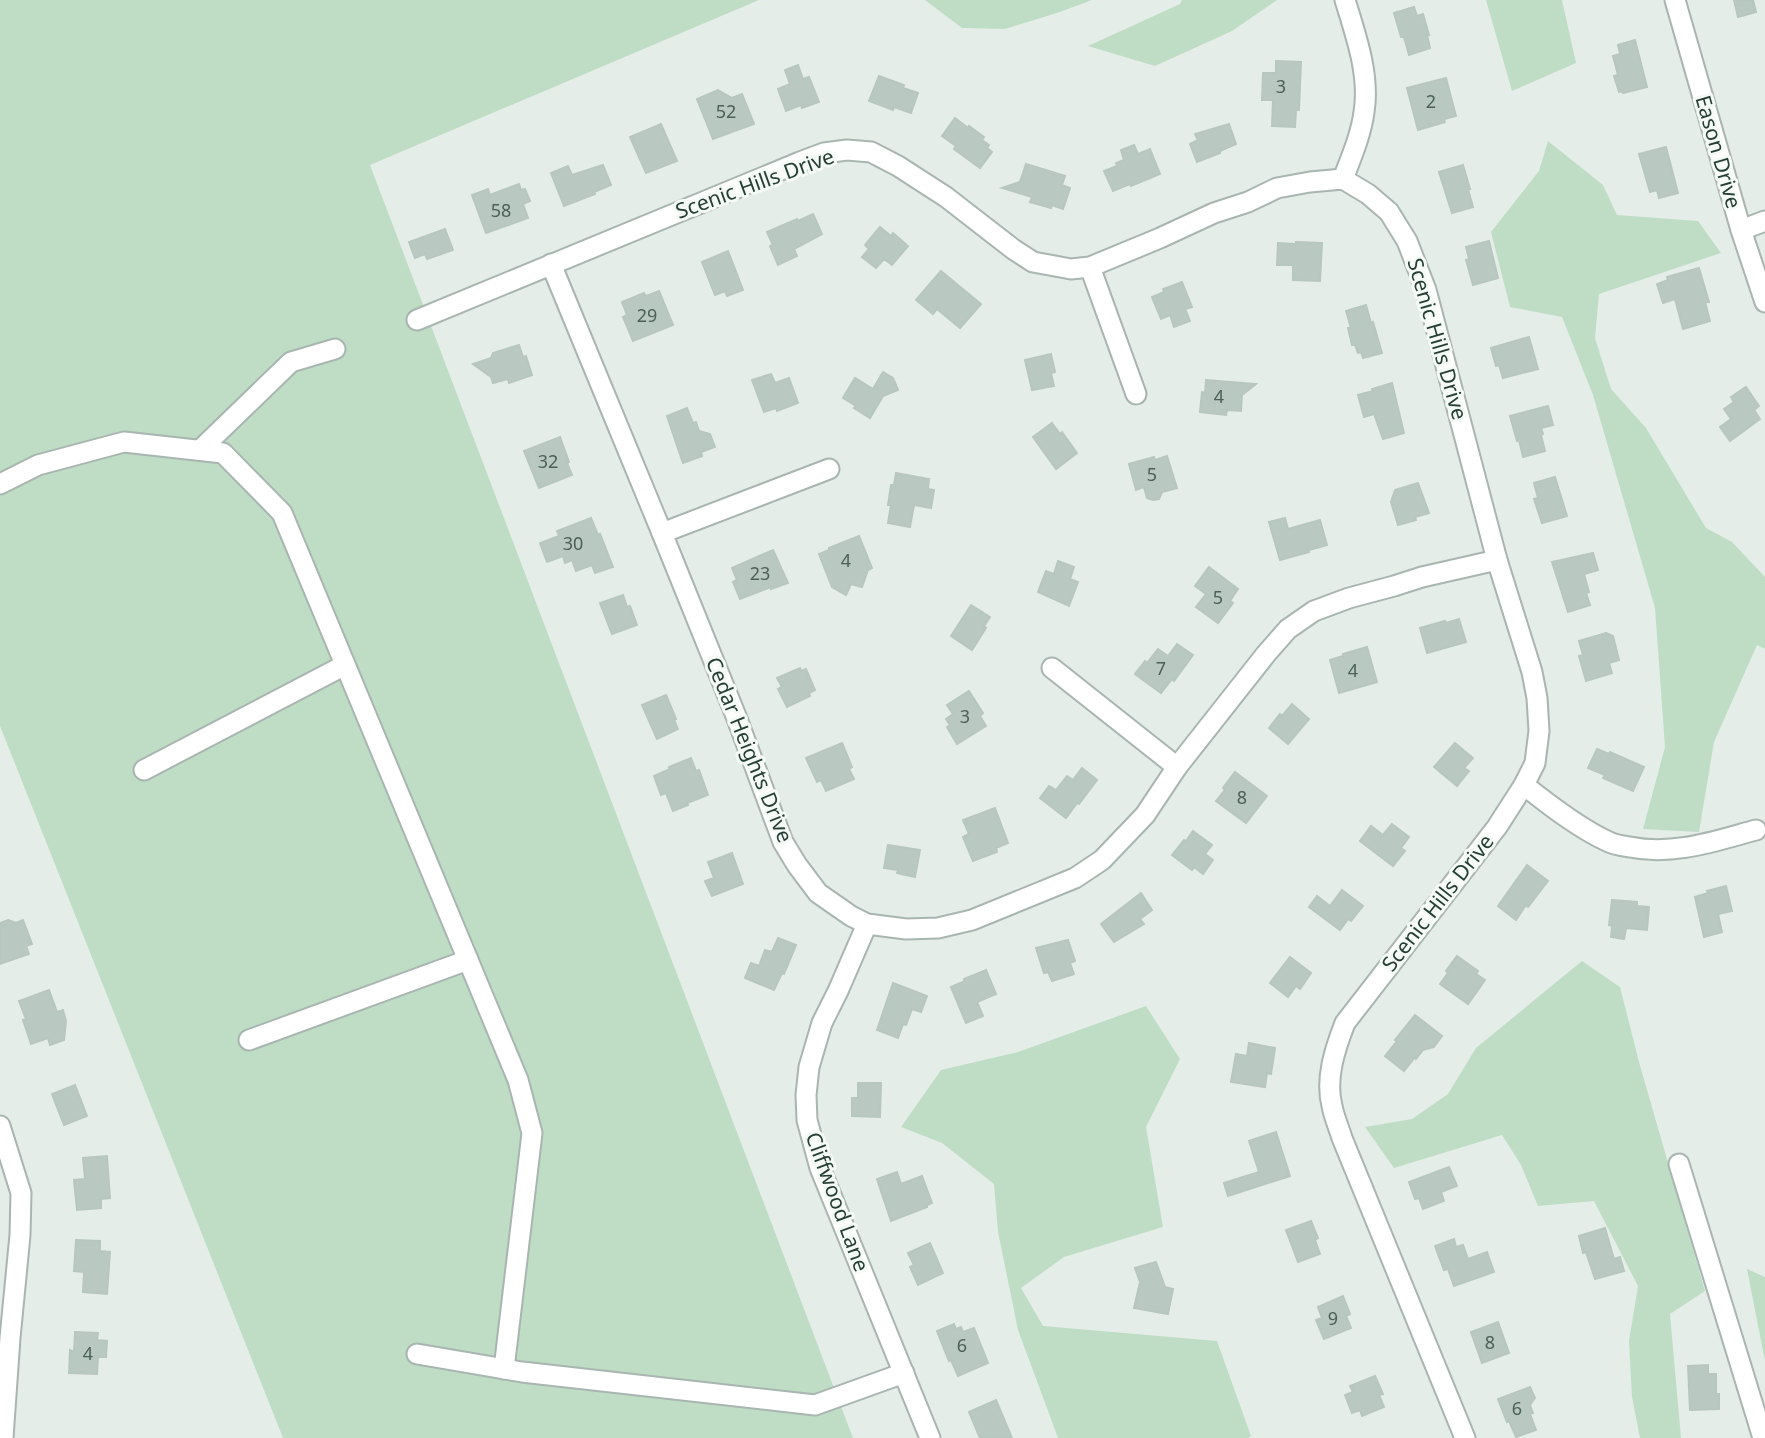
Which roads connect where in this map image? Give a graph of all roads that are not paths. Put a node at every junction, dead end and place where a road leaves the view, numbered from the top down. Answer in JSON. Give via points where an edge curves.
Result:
{"nodes":[{"id":1,"x":1345,"y":0,"type":"edge"},
{"id":2,"x":1675,"y":0,"type":"edge"},
{"id":3,"x":1343,"y":180,"type":"junction"},
{"id":4,"x":1765,"y":221,"type":"edge"},
{"id":5,"x":1741,"y":230,"type":"junction"},
{"id":6,"x":551,"y":264,"type":"junction"},
{"id":7,"x":1090,"y":267,"type":"junction"},
{"id":8,"x":1765,"y":302,"type":"edge"},
{"id":9,"x":417,"y":320,"type":"dead end"},
{"id":10,"x":335,"y":349,"type":"dead end"},
{"id":11,"x":1136,"y":394,"type":"dead end"},
{"id":12,"x":200,"y":450,"type":"junction"},
{"id":13,"x":829,"y":469,"type":"dead end"},
{"id":14,"x":0,"y":484,"type":"edge"},
{"id":15,"x":662,"y":533,"type":"junction"},
{"id":16,"x":1497,"y":560,"type":"junction"},
{"id":17,"x":345,"y":665,"type":"junction"},
{"id":18,"x":1052,"y":668,"type":"dead end"},
{"id":19,"x":1177,"y":767,"type":"junction"},
{"id":20,"x":144,"y":770,"type":"dead end"},
{"id":21,"x":1524,"y":785,"type":"junction"},
{"id":22,"x":1756,"y":830,"type":"dead end"},
{"id":23,"x":867,"y":924,"type":"junction"},
{"id":24,"x":468,"y":960,"type":"junction"},
{"id":25,"x":249,"y":1040,"type":"dead end"},
{"id":26,"x":0,"y":1126,"type":"edge"},
{"id":27,"x":1679,"y":1164,"type":"dead end"},
{"id":28,"x":417,"y":1354,"type":"dead end"},
{"id":29,"x":504,"y":1369,"type":"junction"},
{"id":30,"x":904,"y":1373,"type":"junction"},
{"id":31,"x":3,"y":1438,"type":"edge"},
{"id":32,"x":930,"y":1438,"type":"edge"},
{"id":33,"x":1465,"y":1438,"type":"edge"},
{"id":34,"x":1763,"y":1438,"type":"edge"}],
"edges":[{"from":1,"to":3,"type":"street","via":[[1365,77],[1364,111]]},
{"from":2,"to":5,"type":"street","name":"Eason Drive"},
{"from":3,"to":7,"type":"street","name":"Scenic Hills Drive","via":[[1278,188]]},
{"from":3,"to":16,"type":"street","name":"Scenic Hills Drive","via":[[1389,212],[1407,240],[1426,290]]},
{"from":4,"to":5,"type":"street"},
{"from":5,"to":8,"type":"street","name":"Eason Drive"},
{"from":6,"to":7,"type":"street","name":"Scenic Hills Drive","via":[[800,162],[847,150],[871,152],[898,166],[1033,262],[1070,269]]},
{"from":6,"to":9,"type":"street","name":"Scenic Hills Drive"},
{"from":6,"to":15,"type":"street","name":"Cedar Heights Drive"},
{"from":7,"to":11,"type":"street"},
{"from":10,"to":12,"type":"street","via":[[291,362]]},
{"from":12,"to":14,"type":"street","via":[[124,442],[38,466]]},
{"from":12,"to":17,"type":"street","via":[[223,453],[282,513]]},
{"from":13,"to":15,"type":"street"},
{"from":15,"to":23,"type":"street","name":"Cedar Heights Drive","via":[[783,842],[818,893]]},
{"from":16,"to":19,"type":"street","name":"Cedar Heights Drive","via":[[1422,577],[1314,611],[1288,629],[1266,654]]},
{"from":16,"to":21,"type":"street","name":"Scenic Hills Drive","via":[[1537,698],[1535,762]]},
{"from":17,"to":20,"type":"street"},
{"from":17,"to":24,"type":"street"},
{"from":18,"to":19,"type":"street"},
{"from":19,"to":23,"type":"street","name":"Cedar Heights Drive","via":[[1145,815],[1102,860],[1075,878],[972,920],[939,928]]},
{"from":21,"to":22,"type":"street","via":[[1610,843],[1635,848],[1665,851]]},
{"from":21,"to":33,"type":"street","name":"Scenic Hills Drive","via":[[1497,827],[1345,1023],[1330,1074],[1331,1104],[1342,1138]]},
{"from":23,"to":30,"type":"street","name":"Cliffwood Lane","via":[[822,1023],[809,1067],[807,1120],[820,1168]]},
{"from":24,"to":25,"type":"street"},
{"from":24,"to":29,"type":"street","via":[[518,1080],[532,1133]]},
{"from":26,"to":31,"type":"street","via":[[21,1193]]},
{"from":27,"to":34,"type":"street"},
{"from":28,"to":29,"type":"street"},
{"from":29,"to":30,"type":"street","via":[[815,1405]]},
{"from":30,"to":32,"type":"street","name":"Cliffwood Lane"}]}
